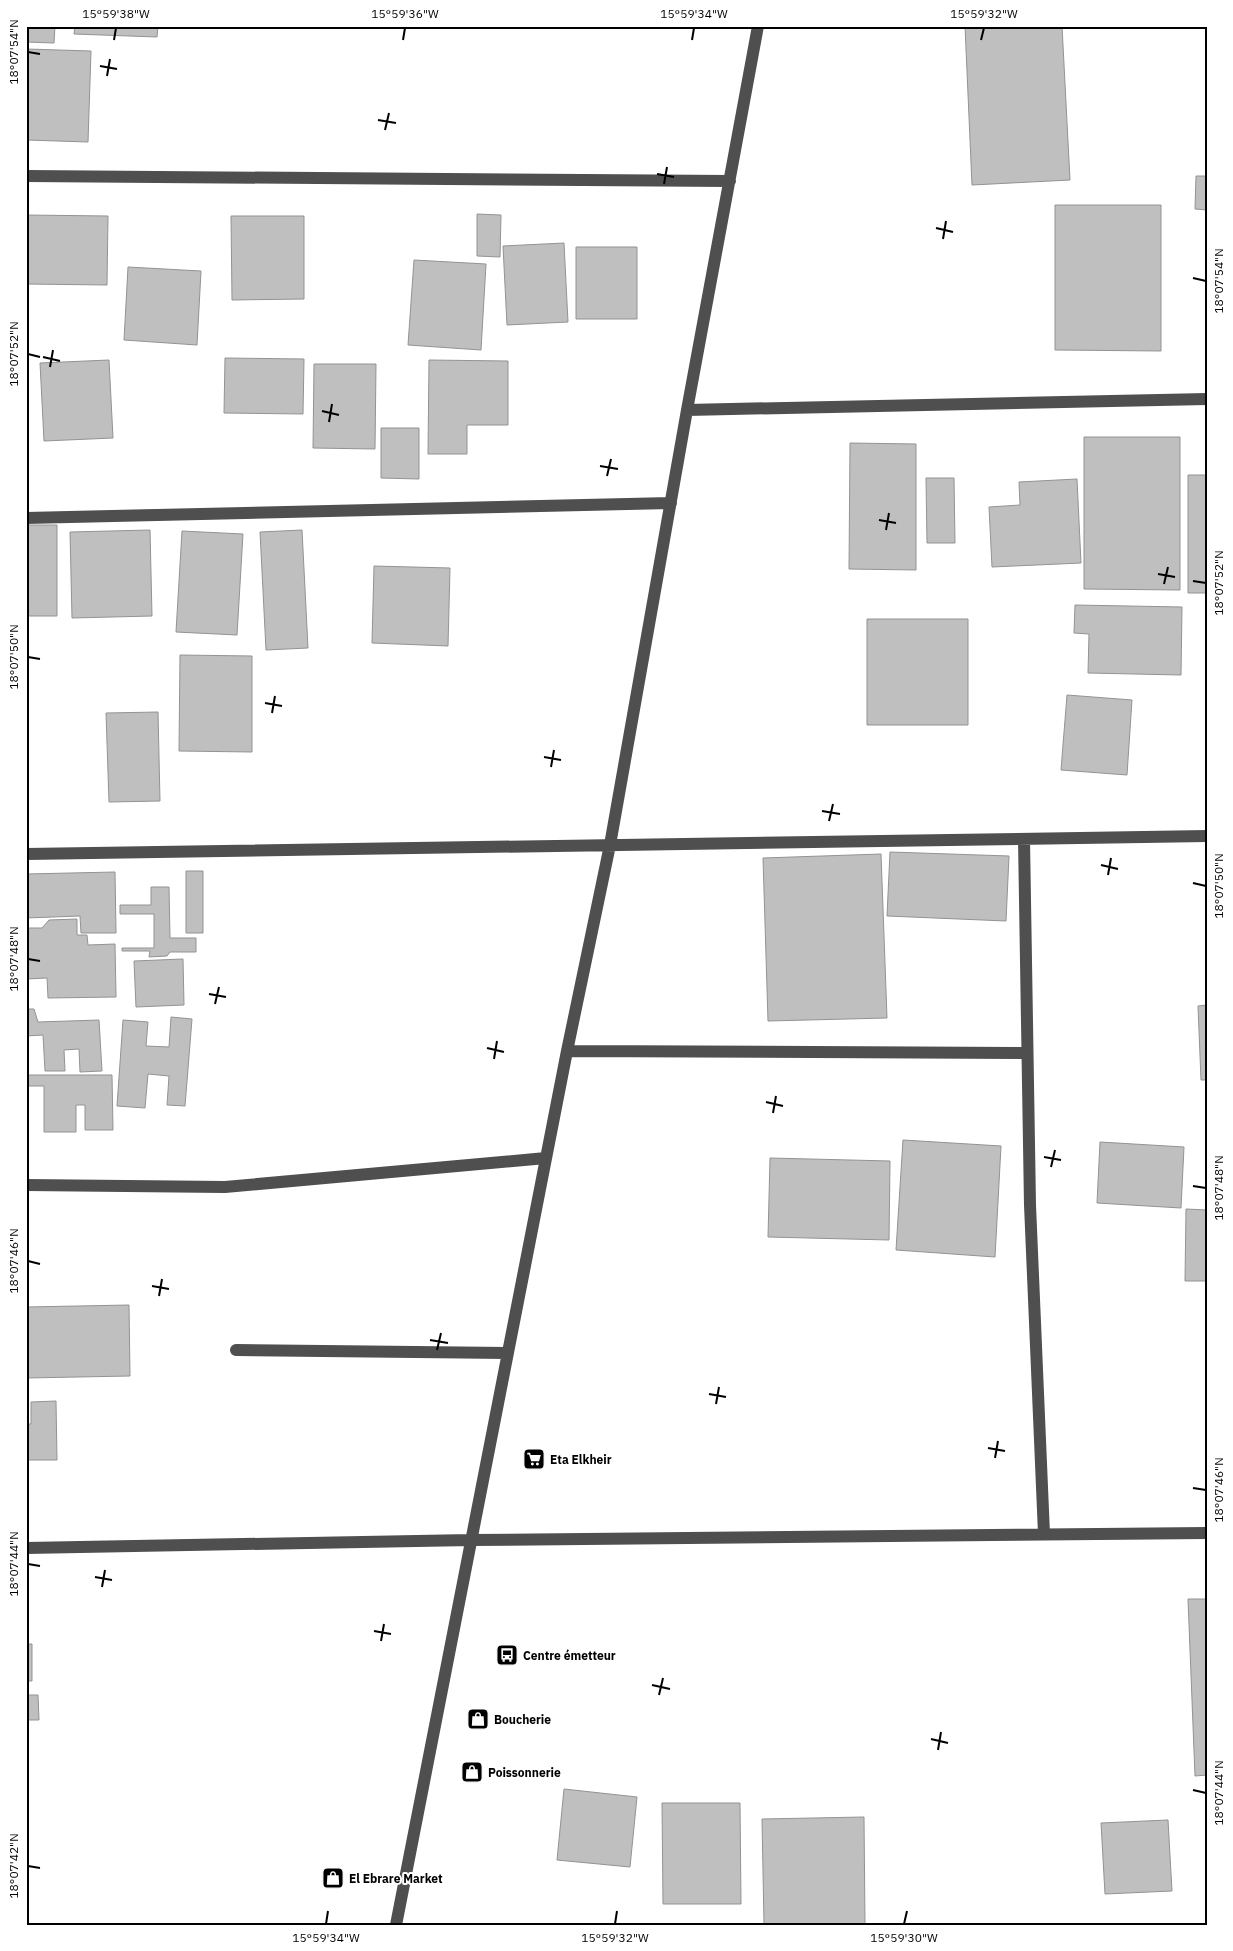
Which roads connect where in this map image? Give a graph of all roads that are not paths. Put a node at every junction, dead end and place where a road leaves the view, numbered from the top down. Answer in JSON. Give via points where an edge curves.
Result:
{"nodes":[{"id":1,"x":758,"y":26,"type":"edge"},
{"id":2,"x":26,"y":176,"type":"edge"},
{"id":3,"x":730,"y":181,"type":"junction"},
{"id":4,"x":1207,"y":399,"type":"edge"},
{"id":5,"x":687,"y":410,"type":"junction"},
{"id":6,"x":671,"y":503,"type":"junction"},
{"id":7,"x":26,"y":518,"type":"edge"},
{"id":8,"x":1207,"y":836,"type":"edge"},
{"id":9,"x":1024,"y":838,"type":"junction"},
{"id":10,"x":610,"y":845,"type":"junction"},
{"id":11,"x":26,"y":854,"type":"edge"},
{"id":12,"x":567,"y":1051,"type":"junction"},
{"id":13,"x":1027,"y":1053,"type":"junction"},
{"id":14,"x":546,"y":1158,"type":"junction"},
{"id":15,"x":26,"y":1184,"type":"edge"},
{"id":16,"x":236,"y":1350,"type":"dead end"},
{"id":17,"x":507,"y":1353,"type":"junction"},
{"id":18,"x":1207,"y":1533,"type":"edge"},
{"id":19,"x":1044,"y":1534,"type":"junction"},
{"id":20,"x":471,"y":1540,"type":"junction"},
{"id":21,"x":26,"y":1548,"type":"edge"},
{"id":22,"x":396,"y":1925,"type":"edge"}],
"edges":[{"from":1,"to":3,"type":"street"},
{"from":2,"to":3,"type":"street"},
{"from":3,"to":5,"type":"street"},
{"from":4,"to":5,"type":"street"},
{"from":5,"to":6,"type":"street"},
{"from":6,"to":7,"type":"street"},
{"from":6,"to":10,"type":"street"},
{"from":8,"to":9,"type":"street"},
{"from":9,"to":10,"type":"street"},
{"from":9,"to":13,"type":"street"},
{"from":10,"to":11,"type":"street"},
{"from":10,"to":12,"type":"street"},
{"from":12,"to":13,"type":"street"},
{"from":12,"to":14,"type":"street"},
{"from":13,"to":19,"type":"street"},
{"from":14,"to":15,"type":"street","via":[[225,1187]]},
{"from":14,"to":17,"type":"street"},
{"from":16,"to":17,"type":"street"},
{"from":17,"to":20,"type":"street"},
{"from":18,"to":19,"type":"street"},
{"from":19,"to":20,"type":"street"},
{"from":20,"to":21,"type":"street"},
{"from":20,"to":22,"type":"street"}]}
